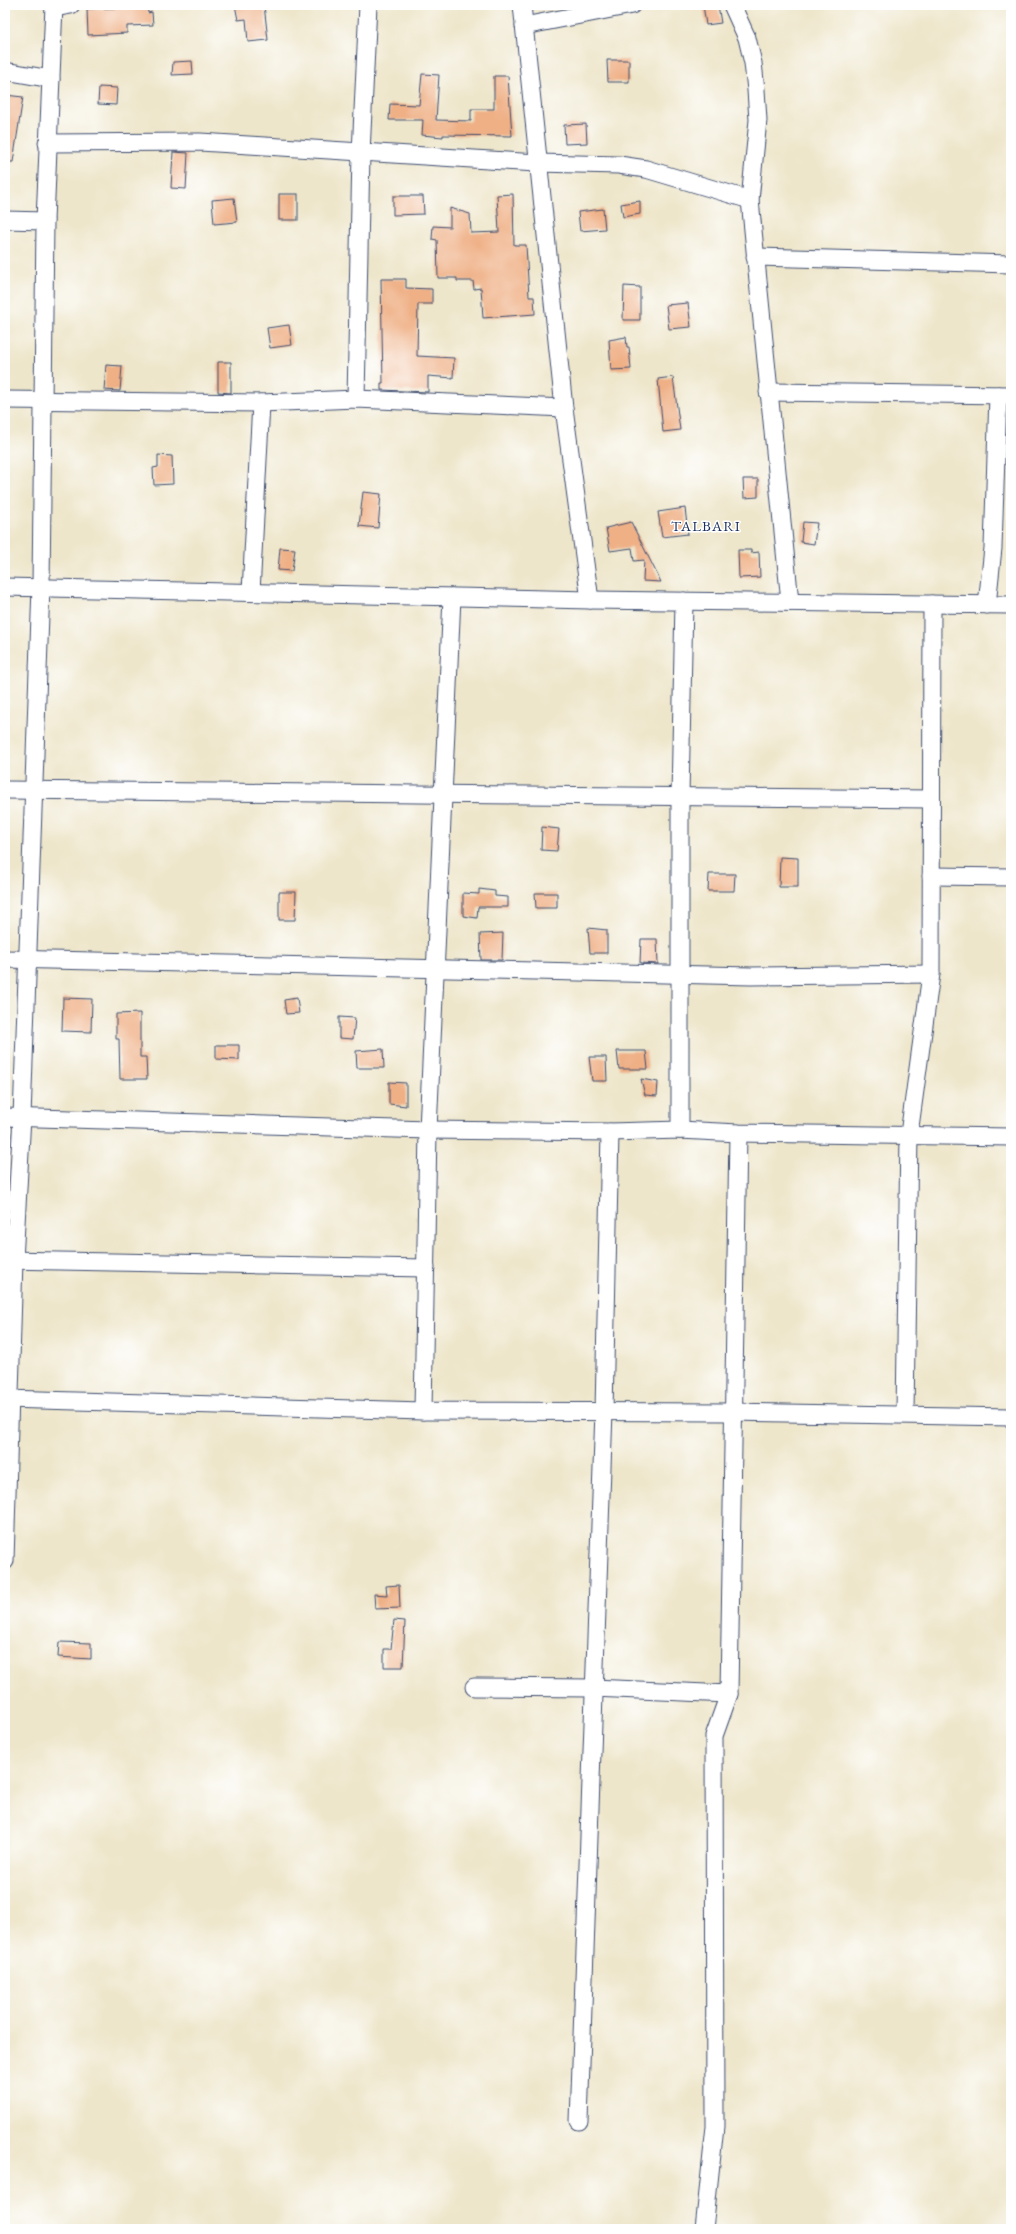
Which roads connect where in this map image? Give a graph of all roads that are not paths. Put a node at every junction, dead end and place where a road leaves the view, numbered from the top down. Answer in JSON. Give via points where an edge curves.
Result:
{"nodes":[{"id":1,"x":71,"y":5,"type":"edge"},
{"id":2,"x":368,"y":5,"type":"edge"},
{"id":3,"x":522,"y":5,"type":"edge"},
{"id":4,"x":632,"y":5,"type":"edge"},
{"id":5,"x":732,"y":5,"type":"edge"},
{"id":6,"x":54,"y":7,"type":"edge"},
{"id":7,"x":524,"y":26,"type":"junction"},
{"id":8,"x":5,"y":71,"type":"edge"},
{"id":9,"x":51,"y":78,"type":"junction"},
{"id":10,"x":47,"y":143,"type":"junction"},
{"id":11,"x":361,"y":153,"type":"junction"},
{"id":12,"x":537,"y":163,"type":"junction"},
{"id":13,"x":750,"y":200,"type":"junction"},
{"id":14,"x":5,"y":220,"type":"edge"},
{"id":15,"x":45,"y":221,"type":"junction"},
{"id":16,"x":755,"y":257,"type":"junction"},
{"id":17,"x":1011,"y":264,"type":"edge"},
{"id":18,"x":768,"y":392,"type":"junction"},
{"id":19,"x":1005,"y":395,"type":"edge"},
{"id":20,"x":356,"y":399,"type":"junction"},
{"id":21,"x":5,"y":400,"type":"edge"},
{"id":22,"x":43,"y":400,"type":"junction"},
{"id":23,"x":261,"y":403,"type":"junction"},
{"id":24,"x":564,"y":408,"type":"junction"},
{"id":25,"x":5,"y":587,"type":"edge"},
{"id":26,"x":41,"y":587,"type":"junction"},
{"id":27,"x":251,"y":592,"type":"junction"},
{"id":28,"x":452,"y":597,"type":"junction"},
{"id":29,"x":590,"y":600,"type":"junction"},
{"id":30,"x":684,"y":601,"type":"junction"},
{"id":31,"x":790,"y":602,"type":"junction"},
{"id":32,"x":932,"y":604,"type":"junction"},
{"id":33,"x":987,"y":605,"type":"junction"},
{"id":34,"x":1011,"y":605,"type":"edge"},
{"id":35,"x":5,"y":790,"type":"edge"},
{"id":36,"x":33,"y":791,"type":"junction"},
{"id":37,"x":443,"y":795,"type":"junction"},
{"id":38,"x":680,"y":797,"type":"junction"},
{"id":39,"x":931,"y":799,"type":"junction"},
{"id":40,"x":931,"y":876,"type":"junction"},
{"id":41,"x":1011,"y":877,"type":"edge"},
{"id":42,"x":5,"y":959,"type":"edge"},
{"id":43,"x":26,"y":960,"type":"junction"},
{"id":44,"x":435,"y":968,"type":"junction"},
{"id":45,"x":681,"y":974,"type":"junction"},
{"id":46,"x":931,"y":974,"type":"junction"},
{"id":47,"x":13,"y":1117,"type":"edge"},
{"id":48,"x":428,"y":1130,"type":"junction"},
{"id":49,"x":680,"y":1130,"type":"junction"},
{"id":50,"x":610,"y":1132,"type":"junction"},
{"id":51,"x":738,"y":1132,"type":"junction"},
{"id":52,"x":910,"y":1134,"type":"junction"},
{"id":53,"x":1011,"y":1137,"type":"edge"},
{"id":54,"x":10,"y":1260,"type":"edge"},
{"id":55,"x":426,"y":1268,"type":"junction"},
{"id":56,"x":7,"y":1399,"type":"edge"},
{"id":57,"x":423,"y":1411,"type":"junction"},
{"id":58,"x":604,"y":1411,"type":"junction"},
{"id":59,"x":733,"y":1412,"type":"junction"},
{"id":60,"x":905,"y":1414,"type":"junction"},
{"id":61,"x":1011,"y":1417,"type":"edge"},
{"id":62,"x":5,"y":1561,"type":"edge"},
{"id":63,"x":474,"y":1687,"type":"dead end"},
{"id":64,"x":593,"y":1688,"type":"junction"},
{"id":65,"x":729,"y":1694,"type":"junction"},
{"id":66,"x":579,"y":2120,"type":"dead end"},
{"id":67,"x":704,"y":2229,"type":"edge"}],
"edges":[{"from":1,"to":6,"type":"street"},
{"from":2,"to":11,"type":"street"},
{"from":3,"to":7,"type":"street"},
{"from":4,"to":7,"type":"street"},
{"from":5,"to":13,"type":"street","via":[[747,38],[755,83],[758,120]]},
{"from":6,"to":9,"type":"street"},
{"from":7,"to":12,"type":"street"},
{"from":8,"to":9,"type":"street"},
{"from":9,"to":10,"type":"street"},
{"from":10,"to":11,"type":"street","via":[[200,142]]},
{"from":10,"to":15,"type":"street"},
{"from":11,"to":12,"type":"street"},
{"from":11,"to":20,"type":"street"},
{"from":12,"to":13,"type":"street","via":[[619,165],[646,169]]},
{"from":12,"to":24,"type":"street"},
{"from":13,"to":16,"type":"street"},
{"from":14,"to":15,"type":"street"},
{"from":15,"to":22,"type":"street"},
{"from":16,"to":17,"type":"street"},
{"from":16,"to":18,"type":"street"},
{"from":18,"to":19,"type":"street"},
{"from":18,"to":31,"type":"street"},
{"from":19,"to":33,"type":"street"},
{"from":20,"to":23,"type":"street"},
{"from":20,"to":24,"type":"street"},
{"from":21,"to":22,"type":"street"},
{"from":22,"to":23,"type":"street"},
{"from":22,"to":26,"type":"street"},
{"from":23,"to":27,"type":"street"},
{"from":24,"to":29,"type":"street"},
{"from":25,"to":26,"type":"street"},
{"from":26,"to":27,"type":"street"},
{"from":26,"to":36,"type":"street"},
{"from":27,"to":28,"type":"street"},
{"from":28,"to":29,"type":"street"},
{"from":28,"to":37,"type":"street"},
{"from":29,"to":30,"type":"street"},
{"from":30,"to":31,"type":"street"},
{"from":30,"to":38,"type":"street"},
{"from":31,"to":32,"type":"street"},
{"from":32,"to":33,"type":"street"},
{"from":32,"to":39,"type":"street"},
{"from":33,"to":34,"type":"street"},
{"from":35,"to":36,"type":"street"},
{"from":36,"to":37,"type":"street"},
{"from":36,"to":43,"type":"street"},
{"from":37,"to":38,"type":"street"},
{"from":37,"to":44,"type":"street"},
{"from":38,"to":39,"type":"street"},
{"from":38,"to":45,"type":"street"},
{"from":39,"to":40,"type":"street"},
{"from":40,"to":41,"type":"street"},
{"from":40,"to":46,"type":"street"},
{"from":42,"to":43,"type":"street"},
{"from":43,"to":44,"type":"street"},
{"from":43,"to":47,"type":"street"},
{"from":44,"to":45,"type":"street"},
{"from":44,"to":48,"type":"street"},
{"from":45,"to":46,"type":"street"},
{"from":45,"to":49,"type":"street"},
{"from":46,"to":52,"type":"street"},
{"from":47,"to":48,"type":"street"},
{"from":47,"to":54,"type":"street"},
{"from":48,"to":50,"type":"street"},
{"from":48,"to":55,"type":"street"},
{"from":49,"to":50,"type":"street"},
{"from":49,"to":51,"type":"street"},
{"from":50,"to":58,"type":"street"},
{"from":51,"to":52,"type":"street"},
{"from":51,"to":59,"type":"street"},
{"from":52,"to":53,"type":"street"},
{"from":52,"to":60,"type":"street"},
{"from":54,"to":55,"type":"street"},
{"from":54,"to":56,"type":"street"},
{"from":55,"to":57,"type":"street"},
{"from":56,"to":57,"type":"street"},
{"from":56,"to":62,"type":"street"},
{"from":57,"to":58,"type":"street"},
{"from":58,"to":59,"type":"street"},
{"from":58,"to":64,"type":"street"},
{"from":59,"to":60,"type":"street"},
{"from":59,"to":65,"type":"street"},
{"from":60,"to":61,"type":"street"},
{"from":63,"to":64,"type":"street"},
{"from":64,"to":65,"type":"street"},
{"from":64,"to":66,"type":"street"},
{"from":65,"to":67,"type":"street","via":[[714,1736],[715,2126]]}]}
